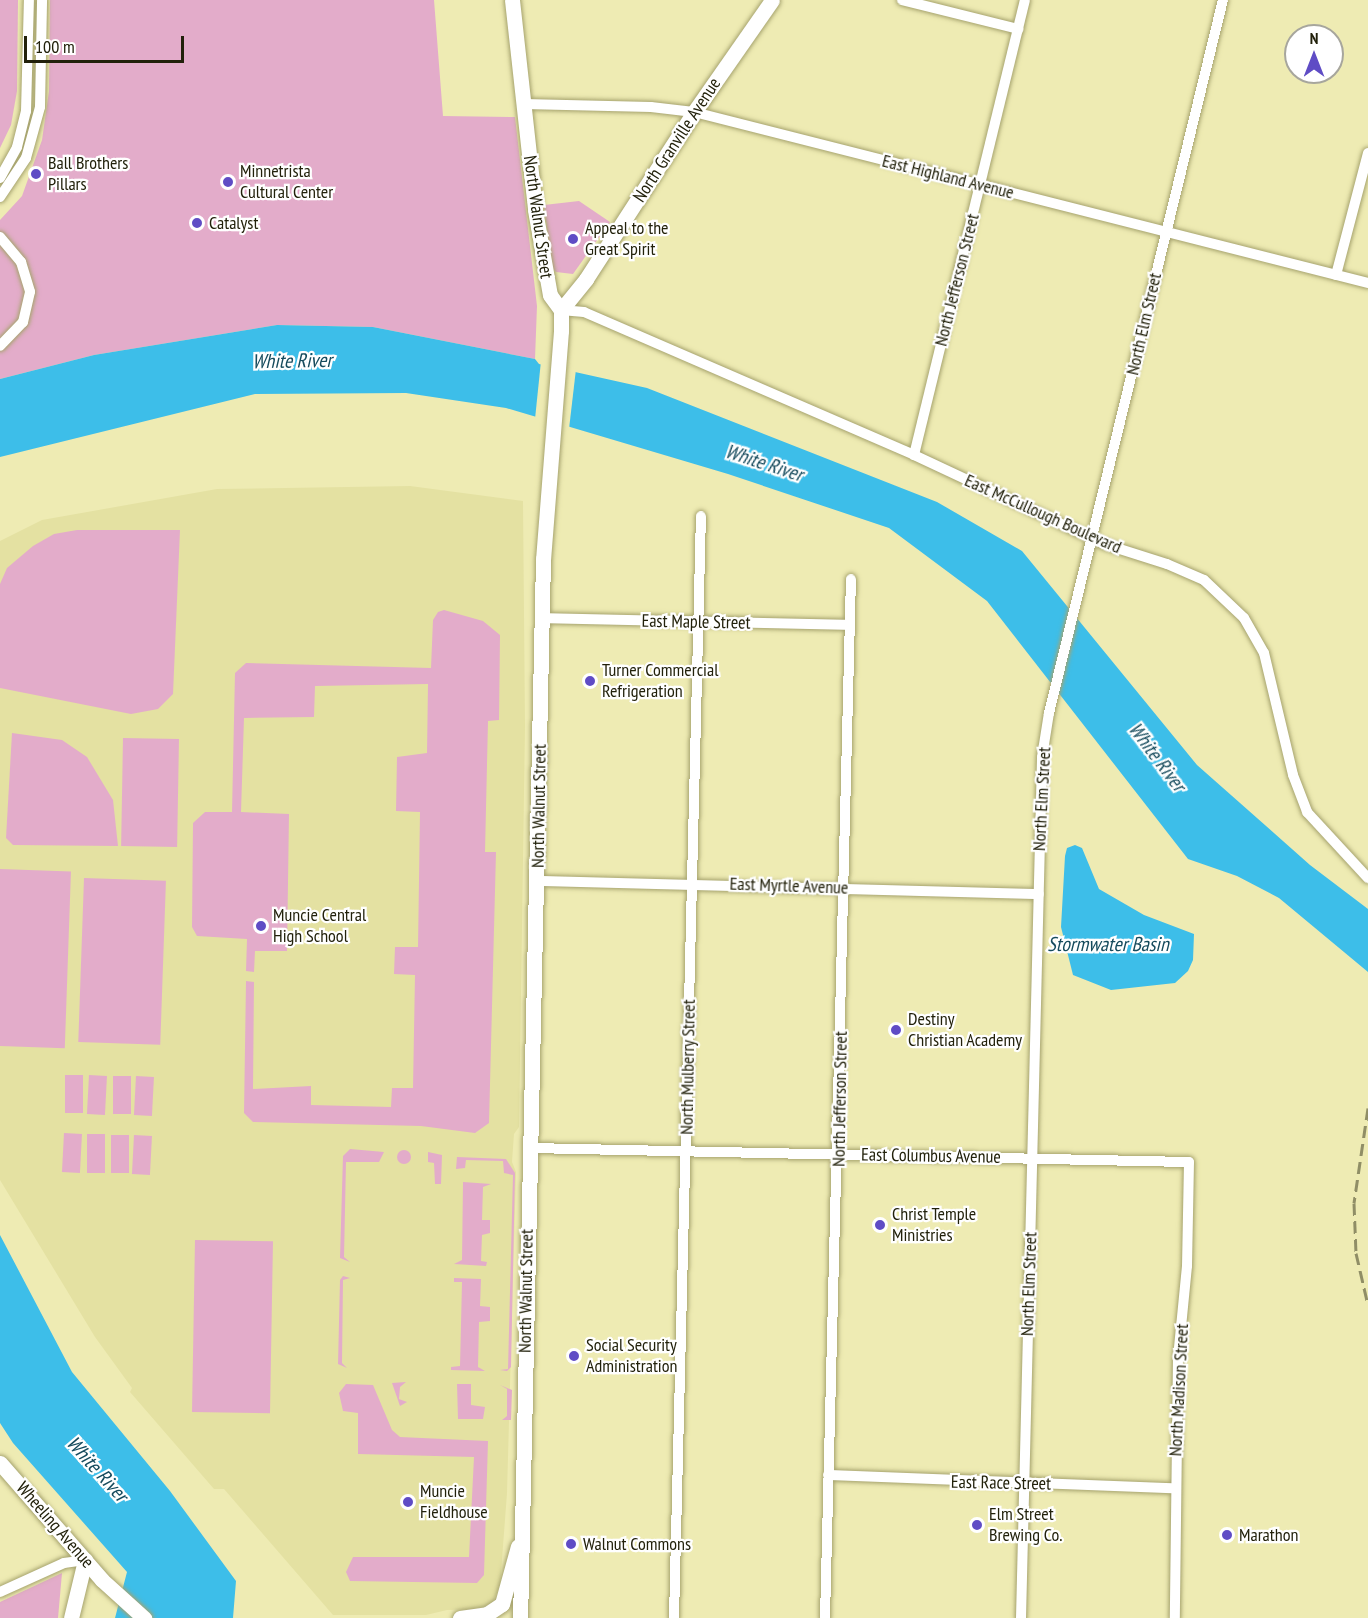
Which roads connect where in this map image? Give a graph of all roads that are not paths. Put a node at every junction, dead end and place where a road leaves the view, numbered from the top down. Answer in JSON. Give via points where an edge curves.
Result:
{"nodes":[{"id":1,"x":29,"y":0,"type":"edge"},
{"id":2,"x":42,"y":0,"type":"edge"},
{"id":3,"x":512,"y":0,"type":"edge"},
{"id":4,"x":772,"y":0,"type":"edge"},
{"id":5,"x":902,"y":0,"type":"edge"},
{"id":6,"x":1026,"y":0,"type":"edge"},
{"id":7,"x":1223,"y":0,"type":"edge"},
{"id":8,"x":1018,"y":29,"type":"junction"},
{"id":9,"x":524,"y":104,"type":"junction"},
{"id":10,"x":694,"y":112,"type":"junction"},
{"id":11,"x":1368,"y":153,"type":"edge"},
{"id":12,"x":0,"y":178,"type":"edge"},
{"id":13,"x":981,"y":184,"type":"junction"},
{"id":14,"x":0,"y":197,"type":"edge"},
{"id":15,"x":1166,"y":232,"type":"junction"},
{"id":16,"x":0,"y":237,"type":"edge"},
{"id":17,"x":1336,"y":275,"type":"junction"},
{"id":18,"x":1368,"y":283,"type":"edge"},
{"id":19,"x":561,"y":310,"type":"junction"},
{"id":20,"x":0,"y":346,"type":"edge"},
{"id":21,"x":914,"y":454,"type":"junction"},
{"id":22,"x":700,"y":516,"type":"dead end"},
{"id":23,"x":1092,"y":538,"type":"junction"},
{"id":24,"x":851,"y":579,"type":"dead end"},
{"id":25,"x":542,"y":618,"type":"junction"},
{"id":26,"x":698,"y":622,"type":"junction"},
{"id":27,"x":850,"y":625,"type":"junction"},
{"id":28,"x":1368,"y":878,"type":"edge"},
{"id":29,"x":538,"y":881,"type":"junction"},
{"id":30,"x":691,"y":882,"type":"junction"},
{"id":31,"x":845,"y":887,"type":"junction"},
{"id":32,"x":1039,"y":894,"type":"junction"},
{"id":33,"x":530,"y":1148,"type":"junction"},
{"id":34,"x":686,"y":1150,"type":"junction"},
{"id":35,"x":839,"y":1154,"type":"junction"},
{"id":36,"x":1032,"y":1159,"type":"junction"},
{"id":37,"x":1189,"y":1162,"type":"joint"},
{"id":38,"x":0,"y":1463,"type":"edge"},
{"id":39,"x":828,"y":1475,"type":"junction"},
{"id":40,"x":1023,"y":1483,"type":"junction"},
{"id":41,"x":1174,"y":1488,"type":"junction"},
{"id":42,"x":523,"y":1532,"type":"junction"},
{"id":43,"x":85,"y":1560,"type":"junction"},
{"id":44,"x":0,"y":1592,"type":"edge"},
{"id":45,"x":71,"y":1618,"type":"edge"},
{"id":46,"x":144,"y":1618,"type":"edge"},
{"id":47,"x":460,"y":1618,"type":"edge"},
{"id":48,"x":520,"y":1618,"type":"edge"},
{"id":49,"x":674,"y":1618,"type":"edge"},
{"id":50,"x":825,"y":1618,"type":"edge"},
{"id":51,"x":1021,"y":1618,"type":"edge"},
{"id":52,"x":1175,"y":1618,"type":"edge"}],
"edges":[{"from":1,"to":12,"type":"street","via":[[26,111],[17,147]]},
{"from":2,"to":14,"type":"street","via":[[40,107],[26,158]]},
{"from":3,"to":9,"type":"main road","name":"North Walnut Street"},
{"from":4,"to":10,"type":"main road","name":"North Granville Avenue"},
{"from":5,"to":8,"type":"street"},
{"from":6,"to":8,"type":"street","name":"North Jefferson Street"},
{"from":7,"to":15,"type":"street","name":"North Elm Street"},
{"from":8,"to":13,"type":"street","name":"North Jefferson Street"},
{"from":9,"to":10,"type":"street","name":"East Highland Avenue"},
{"from":9,"to":19,"type":"main road","name":"North Walnut Street","via":[[546,275],[550,295]]},
{"from":10,"to":13,"type":"street","name":"East Highland Avenue"},
{"from":10,"to":19,"type":"main road","name":"North Granville Avenue","via":[[586,279]]},
{"from":11,"to":17,"type":"street"},
{"from":13,"to":15,"type":"street","name":"East Highland Avenue"},
{"from":13,"to":21,"type":"street","name":"North Jefferson Street"},
{"from":15,"to":17,"type":"street","name":"East Highland Avenue"},
{"from":15,"to":23,"type":"street","name":"North Elm Street"},
{"from":16,"to":20,"type":"street","via":[[21,262],[30,292],[23,322]]},
{"from":17,"to":18,"type":"street","name":"East Highland Avenue"},
{"from":19,"to":21,"type":"street","name":"East McCullough Boulevard","via":[[584,312]]},
{"from":19,"to":25,"type":"main road","name":"North Walnut Street"},
{"from":21,"to":23,"type":"street","name":"East McCullough Boulevard"},
{"from":22,"to":26,"type":"street","name":"North Mulberry Street"},
{"from":23,"to":28,"type":"street","name":"East McCullough Boulevard","via":[[1195,576],[1218,591],[1244,618],[1257,637],[1270,674],[1300,797],[1317,825]]},
{"from":23,"to":32,"type":"street","name":"North Elm Street","via":[[1049,713],[1040,779]]},
{"from":24,"to":27,"type":"street","name":"North Jefferson Street"},
{"from":25,"to":26,"type":"street","name":"East Maple Street"},
{"from":25,"to":29,"type":"main road","name":"North Walnut Street"},
{"from":26,"to":27,"type":"street","name":"East Maple Street"},
{"from":26,"to":30,"type":"street","name":"North Mulberry Street"},
{"from":27,"to":31,"type":"street","name":"North Jefferson Street"},
{"from":29,"to":30,"type":"street","name":"East Myrtle Avenue"},
{"from":29,"to":33,"type":"main road","name":"North Walnut Street"},
{"from":30,"to":31,"type":"street","name":"East Myrtle Avenue"},
{"from":30,"to":34,"type":"street","name":"North Mulberry Street"},
{"from":31,"to":32,"type":"street","name":"East Myrtle Avenue"},
{"from":31,"to":35,"type":"street","name":"North Jefferson Street"},
{"from":32,"to":36,"type":"street","name":"North Elm Street"},
{"from":33,"to":34,"type":"street","name":"East Columbus Avenue"},
{"from":33,"to":42,"type":"main road","name":"North Walnut Street"},
{"from":34,"to":35,"type":"street","name":"East Columbus Avenue"},
{"from":34,"to":49,"type":"street","name":"North Mulberry Street"},
{"from":35,"to":36,"type":"street","name":"East Columbus Avenue"},
{"from":35,"to":39,"type":"street","name":"North Jefferson Street"},
{"from":36,"to":37,"type":"street","name":"East Columbus Avenue"},
{"from":36,"to":40,"type":"street","name":"North Elm Street"},
{"from":37,"to":41,"type":"street","name":"North Madison Street"},
{"from":38,"to":43,"type":"main road","name":"Wheeling Avenue"},
{"from":39,"to":40,"type":"street","name":"East Race Street"},
{"from":39,"to":50,"type":"street","name":"North Jefferson Street"},
{"from":40,"to":41,"type":"street","name":"East Race Street"},
{"from":40,"to":51,"type":"street","name":"North Elm Street"},
{"from":41,"to":52,"type":"street","name":"North Madison Street"},
{"from":42,"to":47,"type":"main road","via":[[502,1604],[487,1614]]},
{"from":42,"to":48,"type":"main road","name":"North Walnut Street"},
{"from":43,"to":44,"type":"street","via":[[64,1563]]},
{"from":43,"to":45,"type":"main road"},
{"from":43,"to":46,"type":"main road","name":"Wheeling Avenue"}]}
